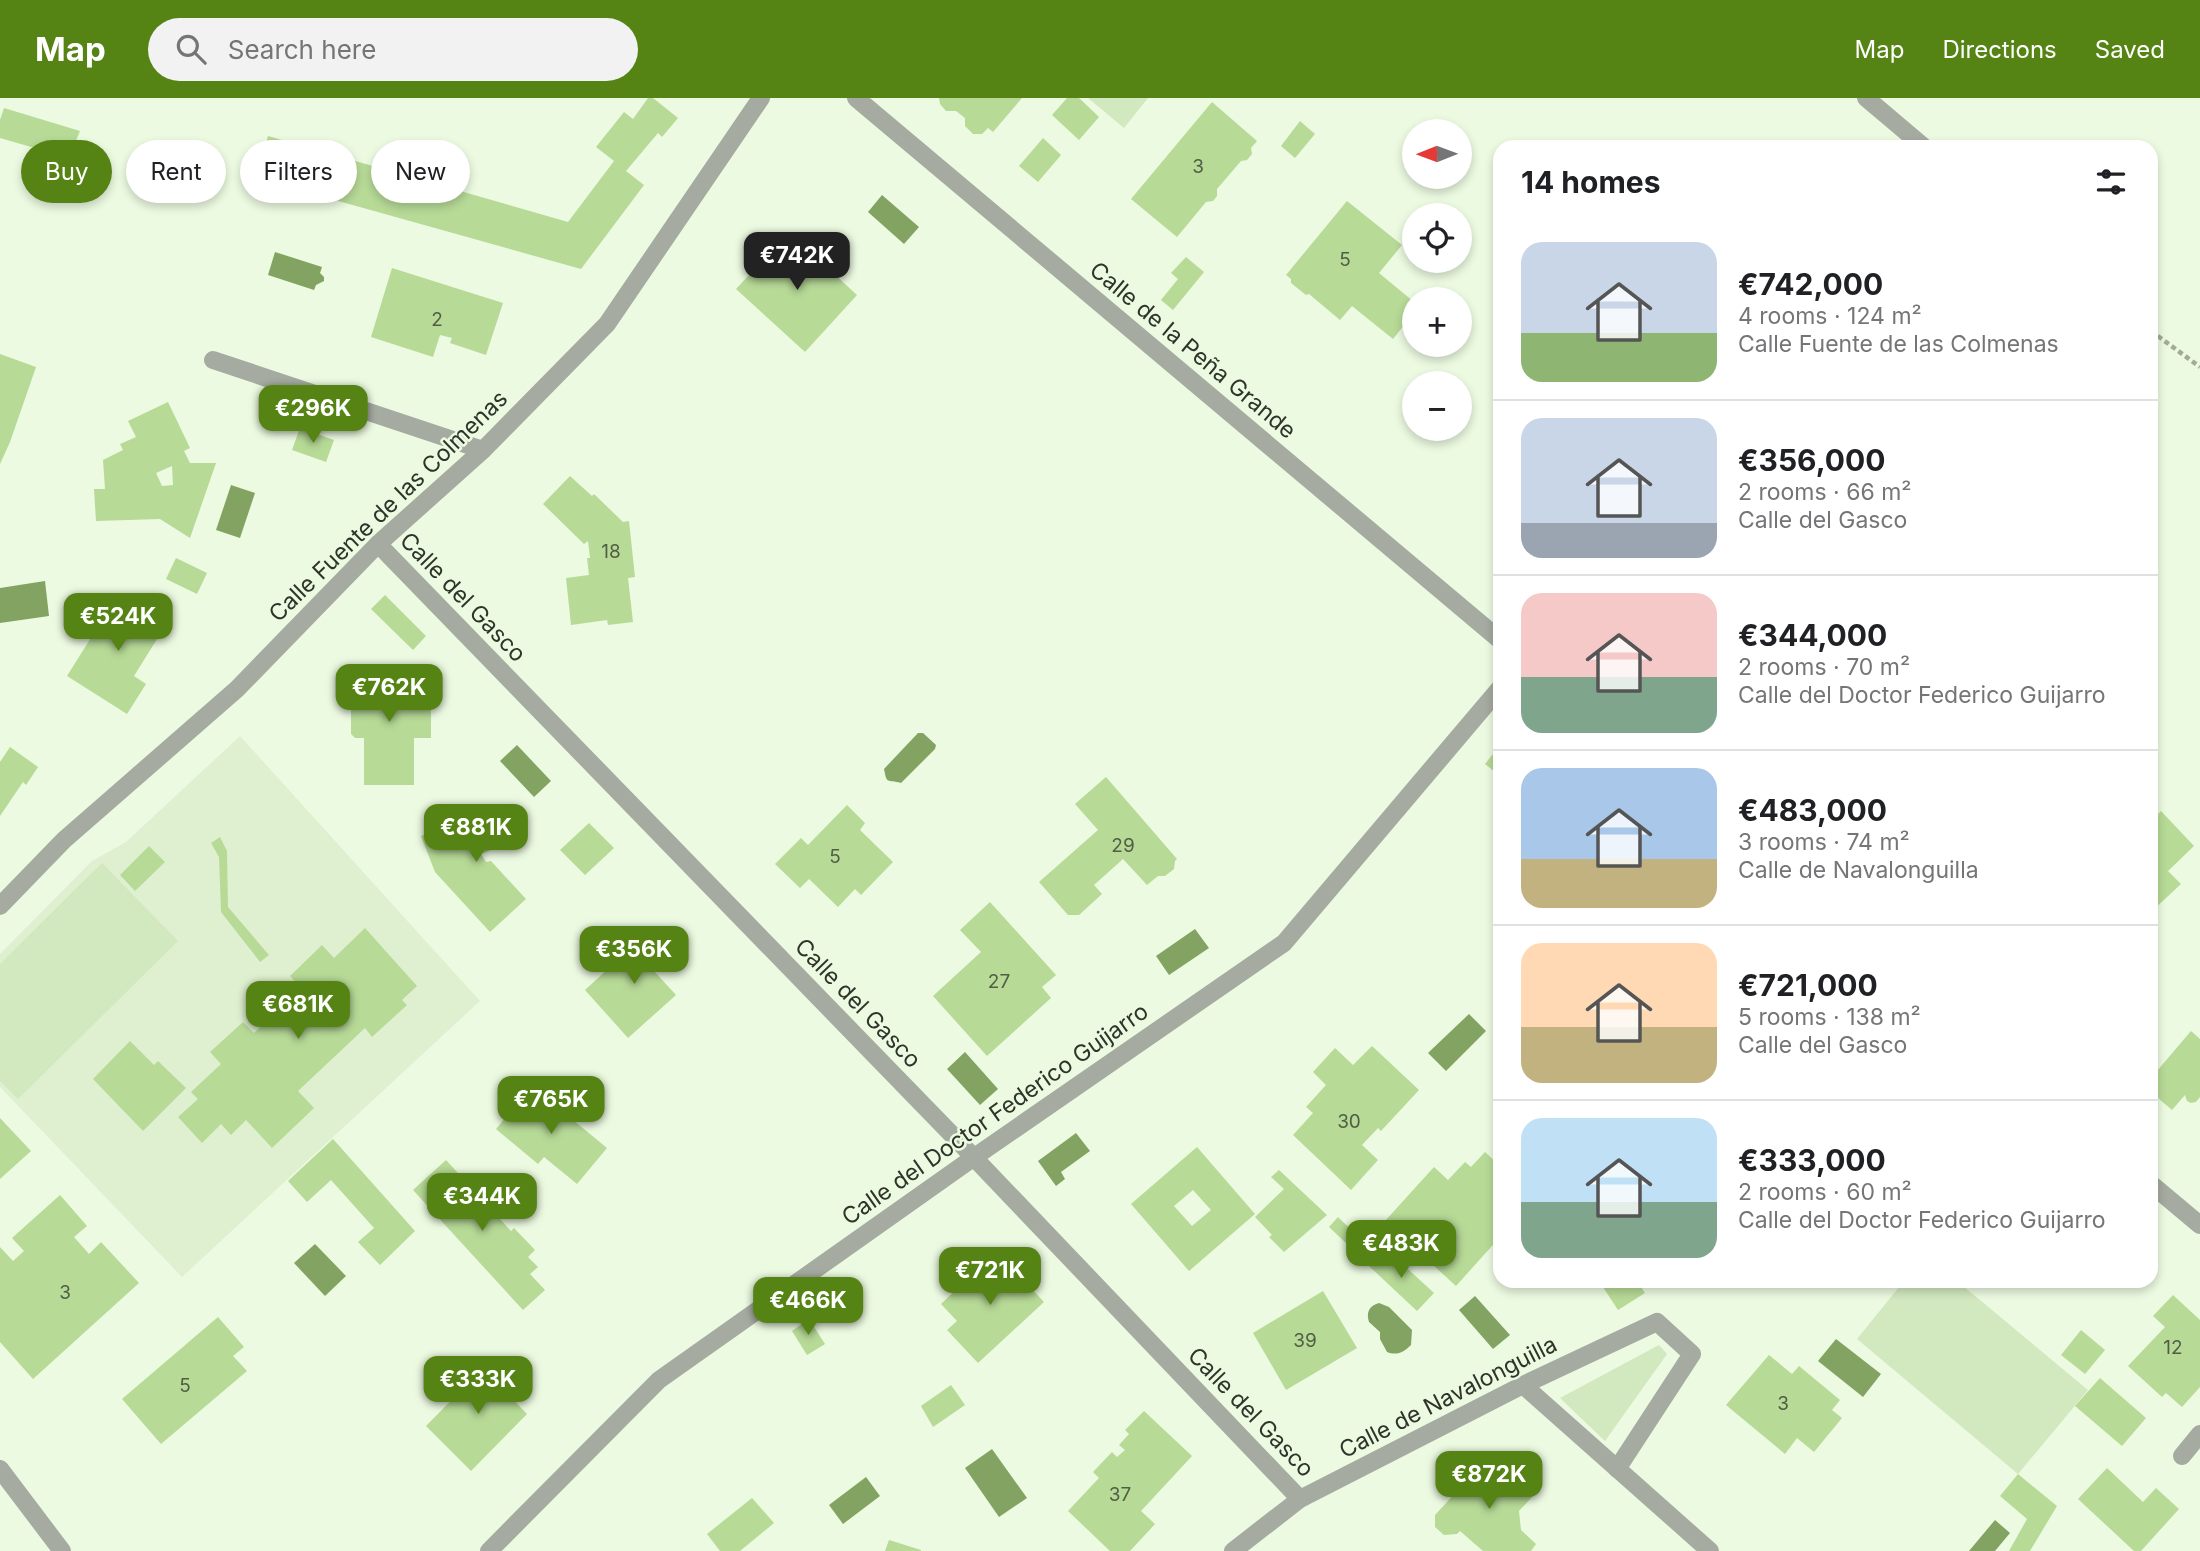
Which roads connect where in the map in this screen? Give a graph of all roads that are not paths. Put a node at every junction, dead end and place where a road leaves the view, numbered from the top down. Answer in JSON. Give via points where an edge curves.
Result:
{"nodes":[{"id":1,"x":761,"y":98,"type":"edge"},
{"id":2,"x":856,"y":98,"type":"edge"},
{"id":3,"x":1866,"y":98,"type":"edge"},
{"id":4,"x":1916,"y":140,"type":"edge"},
{"id":5,"x":213,"y":360,"type":"dead end"},
{"id":6,"x":483,"y":450,"type":"junction"},
{"id":7,"x":377,"y":544,"type":"junction"},
{"id":8,"x":1493,"y":634,"type":"edge"},
{"id":9,"x":1493,"y":696,"type":"edge"},
{"id":10,"x":0,"y":906,"type":"edge"},
{"id":11,"x":973,"y":1158,"type":"junction"},
{"id":12,"x":2158,"y":1190,"type":"edge"},
{"id":13,"x":2200,"y":1225,"type":"edge"},
{"id":14,"x":1523,"y":1385,"type":"junction"},
{"id":15,"x":2200,"y":1434,"type":"edge"},
{"id":16,"x":2182,"y":1456,"type":"dead end"},
{"id":17,"x":0,"y":1469,"type":"edge"},
{"id":18,"x":1617,"y":1469,"type":"junction"},
{"id":19,"x":1300,"y":1499,"type":"junction"},
{"id":20,"x":62,"y":1551,"type":"edge"},
{"id":21,"x":489,"y":1551,"type":"edge"},
{"id":22,"x":1233,"y":1551,"type":"edge"},
{"id":23,"x":1710,"y":1551,"type":"edge"}],
"edges":[{"from":1,"to":6,"type":"street","name":"Calle Fuente de las Colmenas","via":[[607,324]]},
{"from":2,"to":8,"type":"street","name":"Calle de la Peña Grande"},
{"from":3,"to":4,"type":"street"},
{"from":5,"to":6,"type":"street"},
{"from":6,"to":7,"type":"street","name":"Calle Fuente de las Colmenas"},
{"from":7,"to":10,"type":"street","name":"Calle Fuente de las Colmenas","via":[[237,689],[64,840]]},
{"from":7,"to":11,"type":"street","name":"Calle del Gasco"},
{"from":9,"to":11,"type":"street","name":"Calle del Doctor Federico Guijarro","via":[[1284,943]]},
{"from":11,"to":19,"type":"street","name":"Calle del Gasco"},
{"from":11,"to":21,"type":"street","name":"Calle del Doctor Federico Guijarro","via":[[659,1380]]},
{"from":12,"to":13,"type":"street"},
{"from":14,"to":18,"type":"street"},
{"from":14,"to":18,"type":"street","name":"Calle de Navalonguilla","via":[[1657,1322],[1692,1354]]},
{"from":14,"to":19,"type":"street","name":"Calle de Navalonguilla"},
{"from":15,"to":16,"type":"street"},
{"from":17,"to":20,"type":"street"},
{"from":18,"to":23,"type":"street"},
{"from":19,"to":22,"type":"street","name":"Calle de Navalonguilla"}]}
